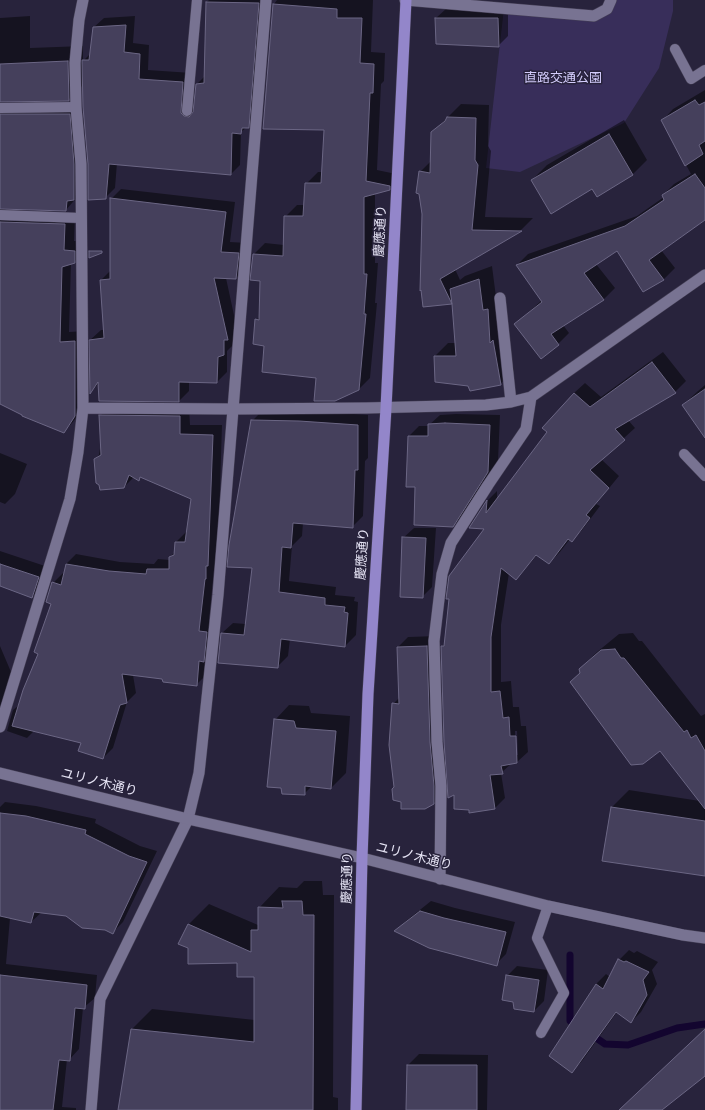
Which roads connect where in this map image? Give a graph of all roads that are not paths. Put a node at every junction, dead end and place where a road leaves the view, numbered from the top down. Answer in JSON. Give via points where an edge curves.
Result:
{"nodes":[{"id":1,"x":83,"y":0,"type":"edge"},
{"id":2,"x":196,"y":0,"type":"edge"},
{"id":3,"x":266,"y":0,"type":"edge"},
{"id":4,"x":406,"y":0,"type":"edge"},
{"id":5,"x":611,"y":0,"type":"edge"},
{"id":6,"x":675,"y":49,"type":"dead end"},
{"id":7,"x":705,"y":70,"type":"edge"},
{"id":8,"x":76,"y":107,"type":"junction"},
{"id":9,"x":0,"y":108,"type":"edge"},
{"id":10,"x":187,"y":111,"type":"dead end"},
{"id":11,"x":0,"y":215,"type":"edge"},
{"id":12,"x":81,"y":218,"type":"junction"},
{"id":13,"x":705,"y":275,"type":"edge"},
{"id":14,"x":500,"y":298,"type":"dead end"},
{"id":15,"x":531,"y":397,"type":"junction"},
{"id":16,"x":511,"y":402,"type":"junction"},
{"id":17,"x":83,"y":408,"type":"junction"},
{"id":18,"x":386,"y":408,"type":"junction"},
{"id":19,"x":234,"y":409,"type":"junction"},
{"id":20,"x":684,"y":454,"type":"dead end"},
{"id":21,"x":705,"y":476,"type":"edge"},
{"id":22,"x":0,"y":727,"type":"edge"},
{"id":23,"x":0,"y":773,"type":"edge"},
{"id":24,"x":188,"y":820,"type":"junction"},
{"id":25,"x":362,"y":858,"type":"junction"},
{"id":26,"x":440,"y":879,"type":"junction"},
{"id":27,"x":548,"y":906,"type":"junction"},
{"id":28,"x":705,"y":938,"type":"edge"},
{"id":29,"x":541,"y":1032,"type":"dead end"},
{"id":30,"x":91,"y":1110,"type":"edge"},
{"id":31,"x":356,"y":1110,"type":"edge"}],
"edges":[{"from":1,"to":8,"type":"street","via":[[75,63]]},
{"from":2,"to":10,"type":"lane"},
{"from":3,"to":19,"type":"street"},
{"from":4,"to":5,"type":"street","via":[[594,16],[608,9]]},
{"from":4,"to":18,"type":"main road","name":"慶應通り"},
{"from":6,"to":7,"type":"lane","via":[[691,79]]},
{"from":8,"to":9,"type":"lane"},
{"from":8,"to":12,"type":"street","via":[[81,164]]},
{"from":11,"to":12,"type":"lane"},
{"from":12,"to":17,"type":"street"},
{"from":13,"to":15,"type":"street"},
{"from":14,"to":16,"type":"street"},
{"from":15,"to":16,"type":"street"},
{"from":15,"to":26,"type":"street","via":[[526,430],[451,543],[442,574],[434,641],[441,786]]},
{"from":16,"to":18,"type":"street"},
{"from":17,"to":19,"type":"street"},
{"from":17,"to":22,"type":"street","via":[[70,499]]},
{"from":18,"to":19,"type":"street"},
{"from":18,"to":25,"type":"main road","name":"慶應通り","via":[[368,694]]},
{"from":19,"to":24,"type":"street","via":[[199,773]]},
{"from":20,"to":21,"type":"lane"},
{"from":23,"to":24,"type":"street","name":"ユリノ木通り"},
{"from":24,"to":25,"type":"street","name":"ユリノ木通り"},
{"from":24,"to":30,"type":"street","via":[[100,999]]},
{"from":25,"to":26,"type":"street","name":"ユリノ木通り"},
{"from":25,"to":31,"type":"main road","name":"慶應通り"},
{"from":26,"to":27,"type":"street","name":"ユリノ木通り"},
{"from":27,"to":28,"type":"street","name":"ユリノ木通り"},
{"from":27,"to":29,"type":"lane","via":[[537,938],[564,994]]}]}
